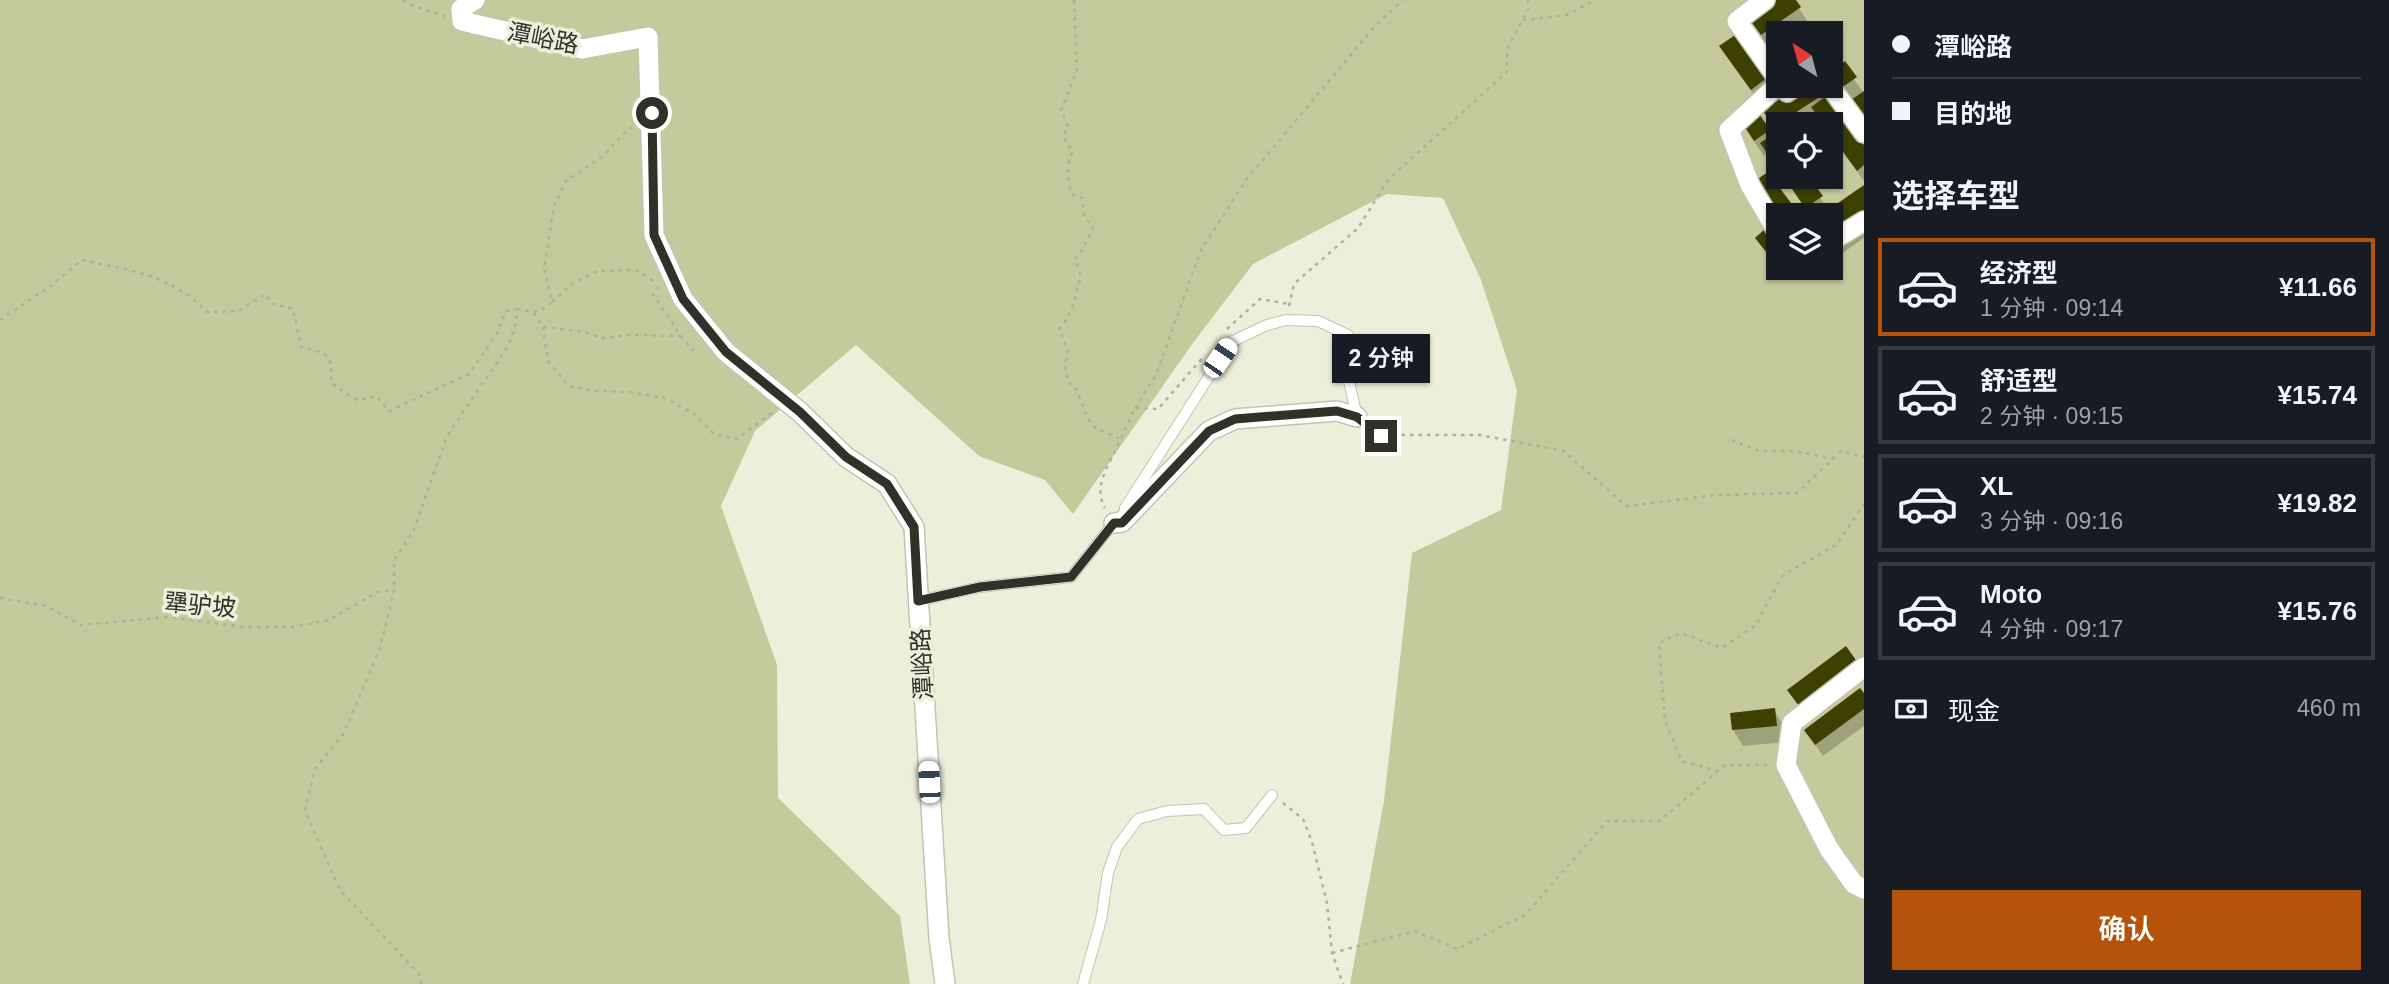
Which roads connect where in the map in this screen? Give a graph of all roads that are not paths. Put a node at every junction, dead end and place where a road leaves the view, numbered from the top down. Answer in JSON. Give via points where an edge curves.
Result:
{"nodes":[{"id":1,"x":475,"y":0,"type":"edge"},
{"id":2,"x":1765,"y":0,"type":"edge"},
{"id":3,"x":1766,"y":62,"type":"edge"},
{"id":4,"x":1766,"y":98,"type":"edge"},
{"id":5,"x":1839,"y":98,"type":"edge"},
{"id":6,"x":1864,"y":133,"type":"edge"},
{"id":7,"x":1766,"y":213,"type":"edge"},
{"id":8,"x":1864,"y":221,"type":"edge"},
{"id":9,"x":1843,"y":234,"type":"edge"},
{"id":10,"x":1357,"y":417,"type":"junction"},
{"id":11,"x":1381,"y":436,"type":"road end"},
{"id":12,"x":1114,"y":523,"type":"junction"},
{"id":13,"x":918,"y":601,"type":"junction"},
{"id":14,"x":1864,"y":667,"type":"edge"},
{"id":15,"x":1272,"y":795,"type":"road end"},
{"id":16,"x":1864,"y":889,"type":"edge"},
{"id":17,"x":945,"y":984,"type":"edge"},
{"id":18,"x":1083,"y":984,"type":"edge"}],
"edges":[{"from":1,"to":13,"type":"street","name":"潭峪路","via":[[461,9],[462,21],[582,49],[648,37],[654,235],[683,299],[726,352],[846,457],[887,484],[914,527]]},
{"from":2,"to":3,"type":"street","via":[[1737,21]]},
{"from":4,"to":7,"type":"street","via":[[1729,130],[1750,186]]},
{"from":5,"to":6,"type":"street"},
{"from":8,"to":9,"type":"street"},
{"from":10,"to":11,"type":"lane"},
{"from":10,"to":12,"type":"street","via":[[1337,411],[1235,419],[1209,431],[1122,523]]},
{"from":10,"to":12,"type":"lane","via":[[1348,377],[1348,335],[1318,321],[1267,325],[1231,342]]},
{"from":12,"to":13,"type":"lane","via":[[1071,577],[980,587]]},
{"from":13,"to":17,"type":"street","name":"潭峪路"},
{"from":14,"to":16,"type":"street","via":[[1792,723],[1786,765],[1829,849],[1854,884]]},
{"from":15,"to":18,"type":"lane","via":[[1246,828],[1224,830],[1204,809],[1167,811],[1138,819],[1117,847],[1108,873]]}]}
